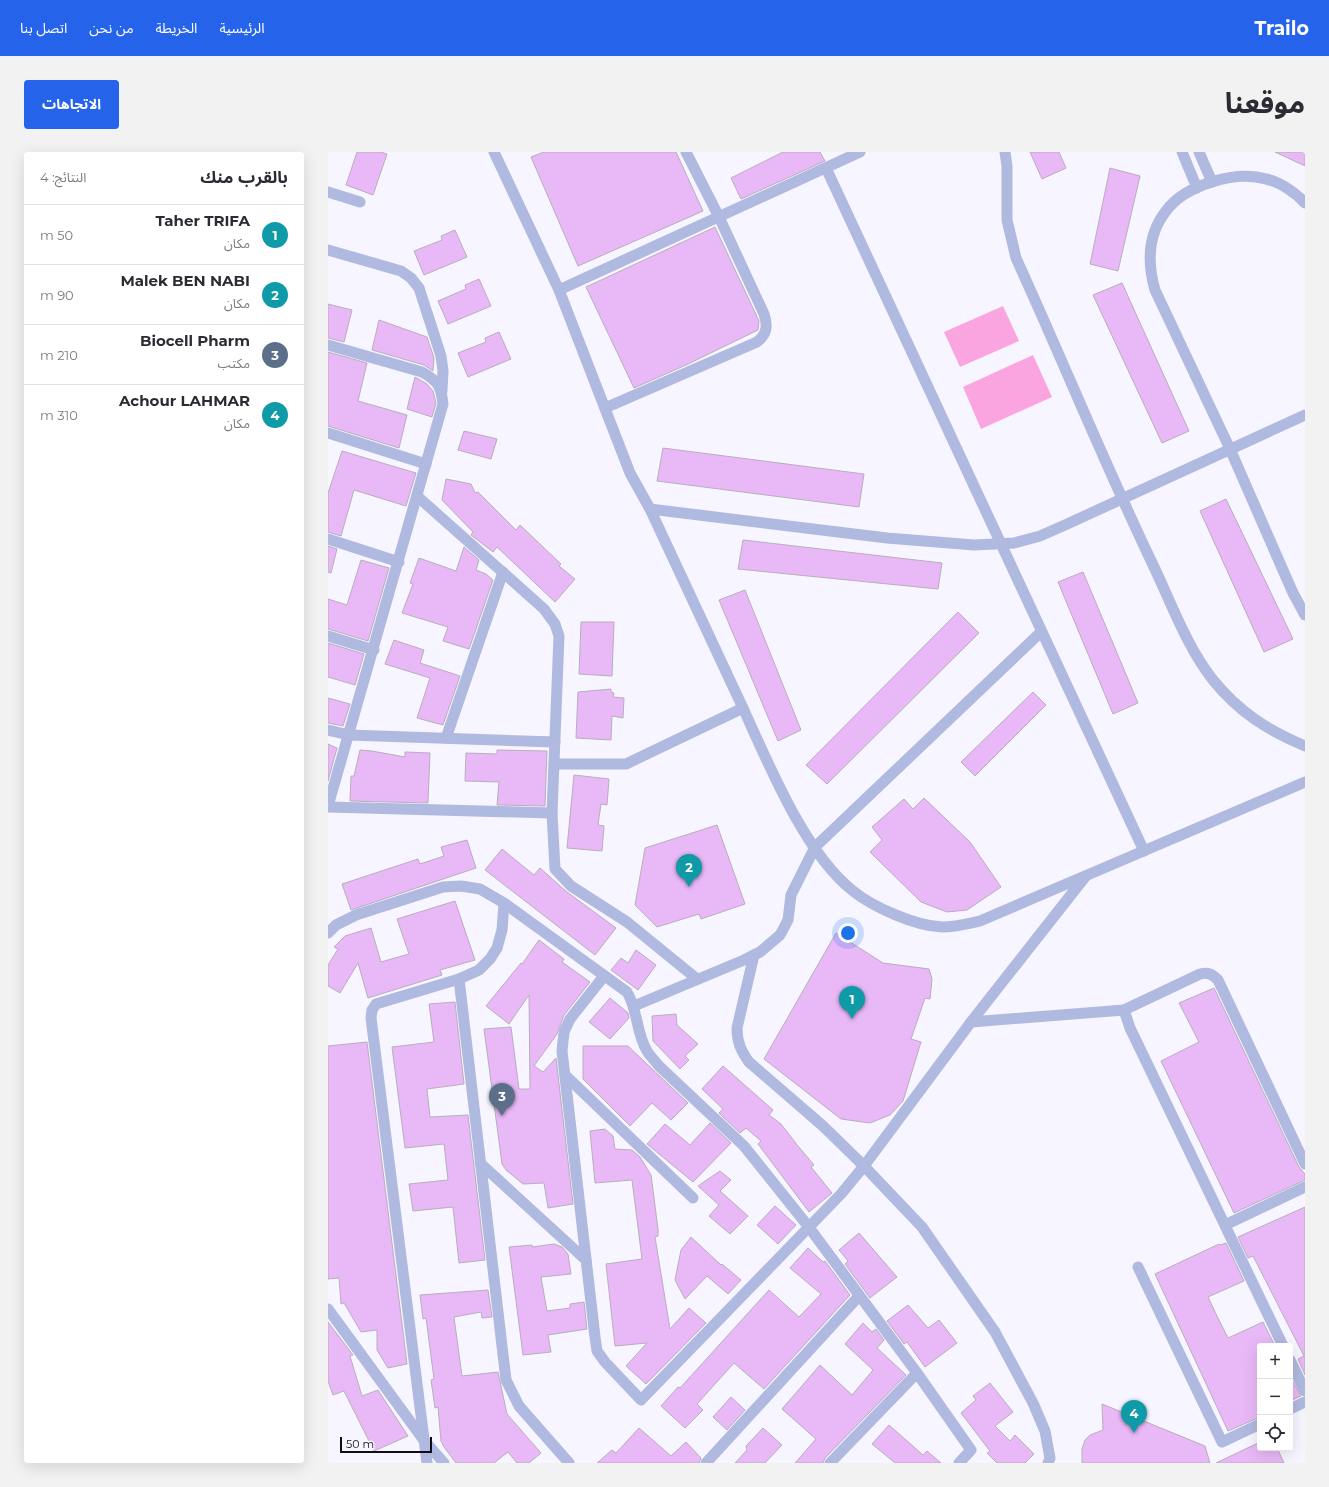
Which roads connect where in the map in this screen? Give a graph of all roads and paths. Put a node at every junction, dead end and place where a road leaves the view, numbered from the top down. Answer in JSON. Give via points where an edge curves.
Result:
{"nodes":[{"id":1,"x":494,"y":152,"type":"edge"},
{"id":2,"x":686,"y":152,"type":"edge"},
{"id":3,"x":860,"y":152,"type":"edge"},
{"id":4,"x":1005,"y":152,"type":"edge"},
{"id":5,"x":1182,"y":152,"type":"edge"},
{"id":6,"x":1199,"y":152,"type":"edge"},
{"id":7,"x":826,"y":168,"type":"junction"},
{"id":8,"x":1212,"y":182,"type":"junction"},
{"id":9,"x":1197,"y":188,"type":"junction"},
{"id":10,"x":328,"y":192,"type":"edge"},
{"id":11,"x":360,"y":202,"type":"dead end"},
{"id":12,"x":1305,"y":203,"type":"edge"},
{"id":13,"x":719,"y":217,"type":"junction"},
{"id":14,"x":328,"y":250,"type":"edge"},
{"id":15,"x":559,"y":290,"type":"junction"},
{"id":16,"x":328,"y":345,"type":"edge"},
{"id":17,"x":442,"y":390,"type":"junction"},
{"id":18,"x":605,"y":408,"type":"junction"},
{"id":19,"x":1305,"y":415,"type":"edge"},
{"id":20,"x":328,"y":433,"type":"edge"},
{"id":21,"x":1230,"y":449,"type":"junction"},
{"id":22,"x":426,"y":464,"type":"junction"},
{"id":23,"x":417,"y":496,"type":"junction"},
{"id":24,"x":1122,"y":499,"type":"junction"},
{"id":25,"x":650,"y":509,"type":"junction"},
{"id":26,"x":328,"y":539,"type":"edge"},
{"id":27,"x":1002,"y":545,"type":"junction"},
{"id":28,"x":399,"y":562,"type":"junction"},
{"id":29,"x":503,"y":572,"type":"junction"},
{"id":30,"x":1305,"y":615,"type":"edge"},
{"id":31,"x":1041,"y":632,"type":"junction"},
{"id":32,"x":328,"y":636,"type":"edge"},
{"id":33,"x":374,"y":650,"type":"junction"},
{"id":34,"x":743,"y":708,"type":"junction"},
{"id":35,"x":328,"y":730,"type":"edge"},
{"id":36,"x":349,"y":735,"type":"junction"},
{"id":37,"x":446,"y":738,"type":"junction"},
{"id":38,"x":555,"y":742,"type":"junction"},
{"id":39,"x":1305,"y":746,"type":"edge"},
{"id":40,"x":554,"y":764,"type":"junction"},
{"id":41,"x":1305,"y":782,"type":"edge"},
{"id":42,"x":328,"y":806,"type":"edge"},
{"id":43,"x":552,"y":813,"type":"junction"},
{"id":44,"x":815,"y":848,"type":"junction"},
{"id":45,"x":1144,"y":851,"type":"junction"},
{"id":46,"x":1086,"y":876,"type":"junction"},
{"id":47,"x":504,"y":904,"type":"junction"},
{"id":48,"x":328,"y":933,"type":"edge"},
{"id":49,"x":754,"y":955,"type":"junction"},
{"id":50,"x":604,"y":976,"type":"junction"},
{"id":51,"x":459,"y":979,"type":"junction"},
{"id":52,"x":697,"y":980,"type":"junction"},
{"id":53,"x":634,"y":1006,"type":"junction"},
{"id":54,"x":1124,"y":1010,"type":"junction"},
{"id":55,"x":971,"y":1022,"type":"junction"},
{"id":56,"x":565,"y":1075,"type":"junction"},
{"id":57,"x":480,"y":1163,"type":"junction"},
{"id":58,"x":1305,"y":1164,"type":"edge"},
{"id":59,"x":864,"y":1166,"type":"junction"},
{"id":60,"x":1305,"y":1187,"type":"edge"},
{"id":61,"x":693,"y":1198,"type":"dead end"},
{"id":62,"x":1226,"y":1225,"type":"junction"},
{"id":63,"x":808,"y":1226,"type":"junction"},
{"id":64,"x":586,"y":1260,"type":"junction"},
{"id":65,"x":1138,"y":1267,"type":"dead end"},
{"id":66,"x":859,"y":1296,"type":"junction"},
{"id":67,"x":328,"y":1309,"type":"edge"},
{"id":68,"x":1283,"y":1343,"type":"edge"},
{"id":69,"x":1293,"y":1366,"type":"edge"},
{"id":70,"x":917,"y":1373,"type":"junction"},
{"id":71,"x":1305,"y":1391,"type":"edge"},
{"id":72,"x":1305,"y":1402,"type":"edge"},
{"id":73,"x":1293,"y":1408,"type":"edge"},
{"id":74,"x":1257,"y":1425,"type":"edge"},
{"id":75,"x":423,"y":1439,"type":"junction"},
{"id":76,"x":427,"y":1463,"type":"edge"},
{"id":77,"x":444,"y":1463,"type":"edge"},
{"id":78,"x":569,"y":1463,"type":"edge"},
{"id":79,"x":706,"y":1463,"type":"edge"},
{"id":80,"x":830,"y":1463,"type":"edge"},
{"id":81,"x":959,"y":1463,"type":"edge"},
{"id":82,"x":1048,"y":1463,"type":"edge"}],
"edges":[{"from":1,"to":15,"type":"street"},
{"from":2,"to":13,"type":"street"},
{"from":3,"to":7,"type":"street"},
{"from":4,"to":24,"type":"street","via":[[1007,220],[1016,258]]},
{"from":5,"to":9,"type":"street"},
{"from":6,"to":8,"type":"street"},
{"from":7,"to":13,"type":"street"},
{"from":7,"to":27,"type":"street"},
{"from":8,"to":9,"type":"street"},
{"from":8,"to":12,"type":"street","via":[[1246,176],[1266,179],[1282,186]]},
{"from":9,"to":21,"type":"street","via":[[1166,210],[1158,224],[1150,250],[1150,273],[1155,290]]},
{"from":10,"to":11,"type":"street"},
{"from":13,"to":15,"type":"street"},
{"from":13,"to":18,"type":"street","via":[[764,314],[766,331],[757,342]]},
{"from":14,"to":17,"type":"street","via":[[401,271],[411,278],[419,288],[441,356]]},
{"from":15,"to":18,"type":"street"},
{"from":16,"to":17,"type":"street","via":[[422,372],[434,379]]},
{"from":17,"to":22,"type":"street","via":[[443,404]]},
{"from":18,"to":25,"type":"street","via":[[630,473]]},
{"from":19,"to":21,"type":"street"},
{"from":20,"to":22,"type":"street"},
{"from":21,"to":24,"type":"street"},
{"from":21,"to":30,"type":"street"},
{"from":22,"to":23,"type":"street"},
{"from":23,"to":28,"type":"street"},
{"from":23,"to":29,"type":"street"},
{"from":24,"to":27,"type":"street","via":[[1040,536]]},
{"from":24,"to":39,"type":"street","via":[[1196,653],[1212,679],[1254,720]]},
{"from":25,"to":27,"type":"street","via":[[887,538],[974,546]]},
{"from":25,"to":34,"type":"street"},
{"from":26,"to":28,"type":"street"},
{"from":27,"to":31,"type":"street"},
{"from":28,"to":33,"type":"street"},
{"from":29,"to":37,"type":"street"},
{"from":29,"to":38,"type":"street","via":[[544,609],[555,624],[559,636]]},
{"from":31,"to":44,"type":"street"},
{"from":31,"to":45,"type":"street"},
{"from":32,"to":33,"type":"street"},
{"from":33,"to":36,"type":"street"},
{"from":34,"to":40,"type":"street","via":[[626,764]]},
{"from":34,"to":44,"type":"street","via":[[784,796]]},
{"from":35,"to":36,"type":"street"},
{"from":36,"to":37,"type":"street"},
{"from":36,"to":42,"type":"street"},
{"from":37,"to":38,"type":"street"},
{"from":38,"to":40,"type":"street"},
{"from":40,"to":43,"type":"street"},
{"from":41,"to":45,"type":"street"},
{"from":42,"to":43,"type":"street"},
{"from":43,"to":52,"type":"street","via":[[555,870],[570,886],[627,922]]},
{"from":44,"to":46,"type":"street","via":[[835,874],[853,891],[883,909],[915,922],[940,927],[980,921]]},
{"from":44,"to":49,"type":"street","via":[[791,895],[788,920],[780,935]]},
{"from":45,"to":46,"type":"street"},
{"from":46,"to":55,"type":"street"},
{"from":47,"to":48,"type":"street","via":[[480,889],[443,887],[356,915],[336,925]]},
{"from":47,"to":50,"type":"street"},
{"from":47,"to":51,"type":"street","via":[[502,930],[497,948],[479,970]]},
{"from":49,"to":52,"type":"street"},
{"from":49,"to":59,"type":"street","via":[[737,1028],[737,1040],[742,1051],[749,1062]]},
{"from":50,"to":53,"type":"street","via":[[627,992]]},
{"from":50,"to":56,"type":"street","via":[[570,1019],[564,1032],[562,1051]]},
{"from":51,"to":57,"type":"street"},
{"from":51,"to":75,"type":"street","via":[[376,1004],[371,1018]]},
{"from":52,"to":53,"type":"street"},
{"from":53,"to":63,"type":"street","via":[[647,1051],[659,1066],[744,1146]]},
{"from":54,"to":55,"type":"street"},
{"from":54,"to":58,"type":"street","via":[[1200,974],[1207,972],[1214,975]]},
{"from":54,"to":62,"type":"street","via":[[1130,1028]]},
{"from":55,"to":59,"type":"street"},
{"from":56,"to":61,"type":"street"},
{"from":56,"to":64,"type":"street"},
{"from":57,"to":64,"type":"street"},
{"from":57,"to":78,"type":"street","via":[[506,1380],[518,1406]]},
{"from":59,"to":63,"type":"street","via":[[841,1194]]},
{"from":59,"to":82,"type":"street","via":[[922,1227],[994,1332],[1033,1403],[1045,1431],[1050,1458]]},
{"from":60,"to":62,"type":"street"},
{"from":62,"to":68,"type":"street"},
{"from":63,"to":64,"type":"street","via":[[641,1400],[597,1351]]},
{"from":63,"to":66,"type":"street"},
{"from":65,"to":74,"type":"street","via":[[1222,1442]]},
{"from":66,"to":70,"type":"street"},
{"from":66,"to":79,"type":"street"},
{"from":67,"to":75,"type":"street"},
{"from":69,"to":71,"type":"street"},
{"from":70,"to":80,"type":"street"},
{"from":70,"to":81,"type":"street","via":[[971,1450]]},
{"from":72,"to":73,"type":"street"},
{"from":75,"to":76,"type":"street"},
{"from":75,"to":77,"type":"street"}]}
